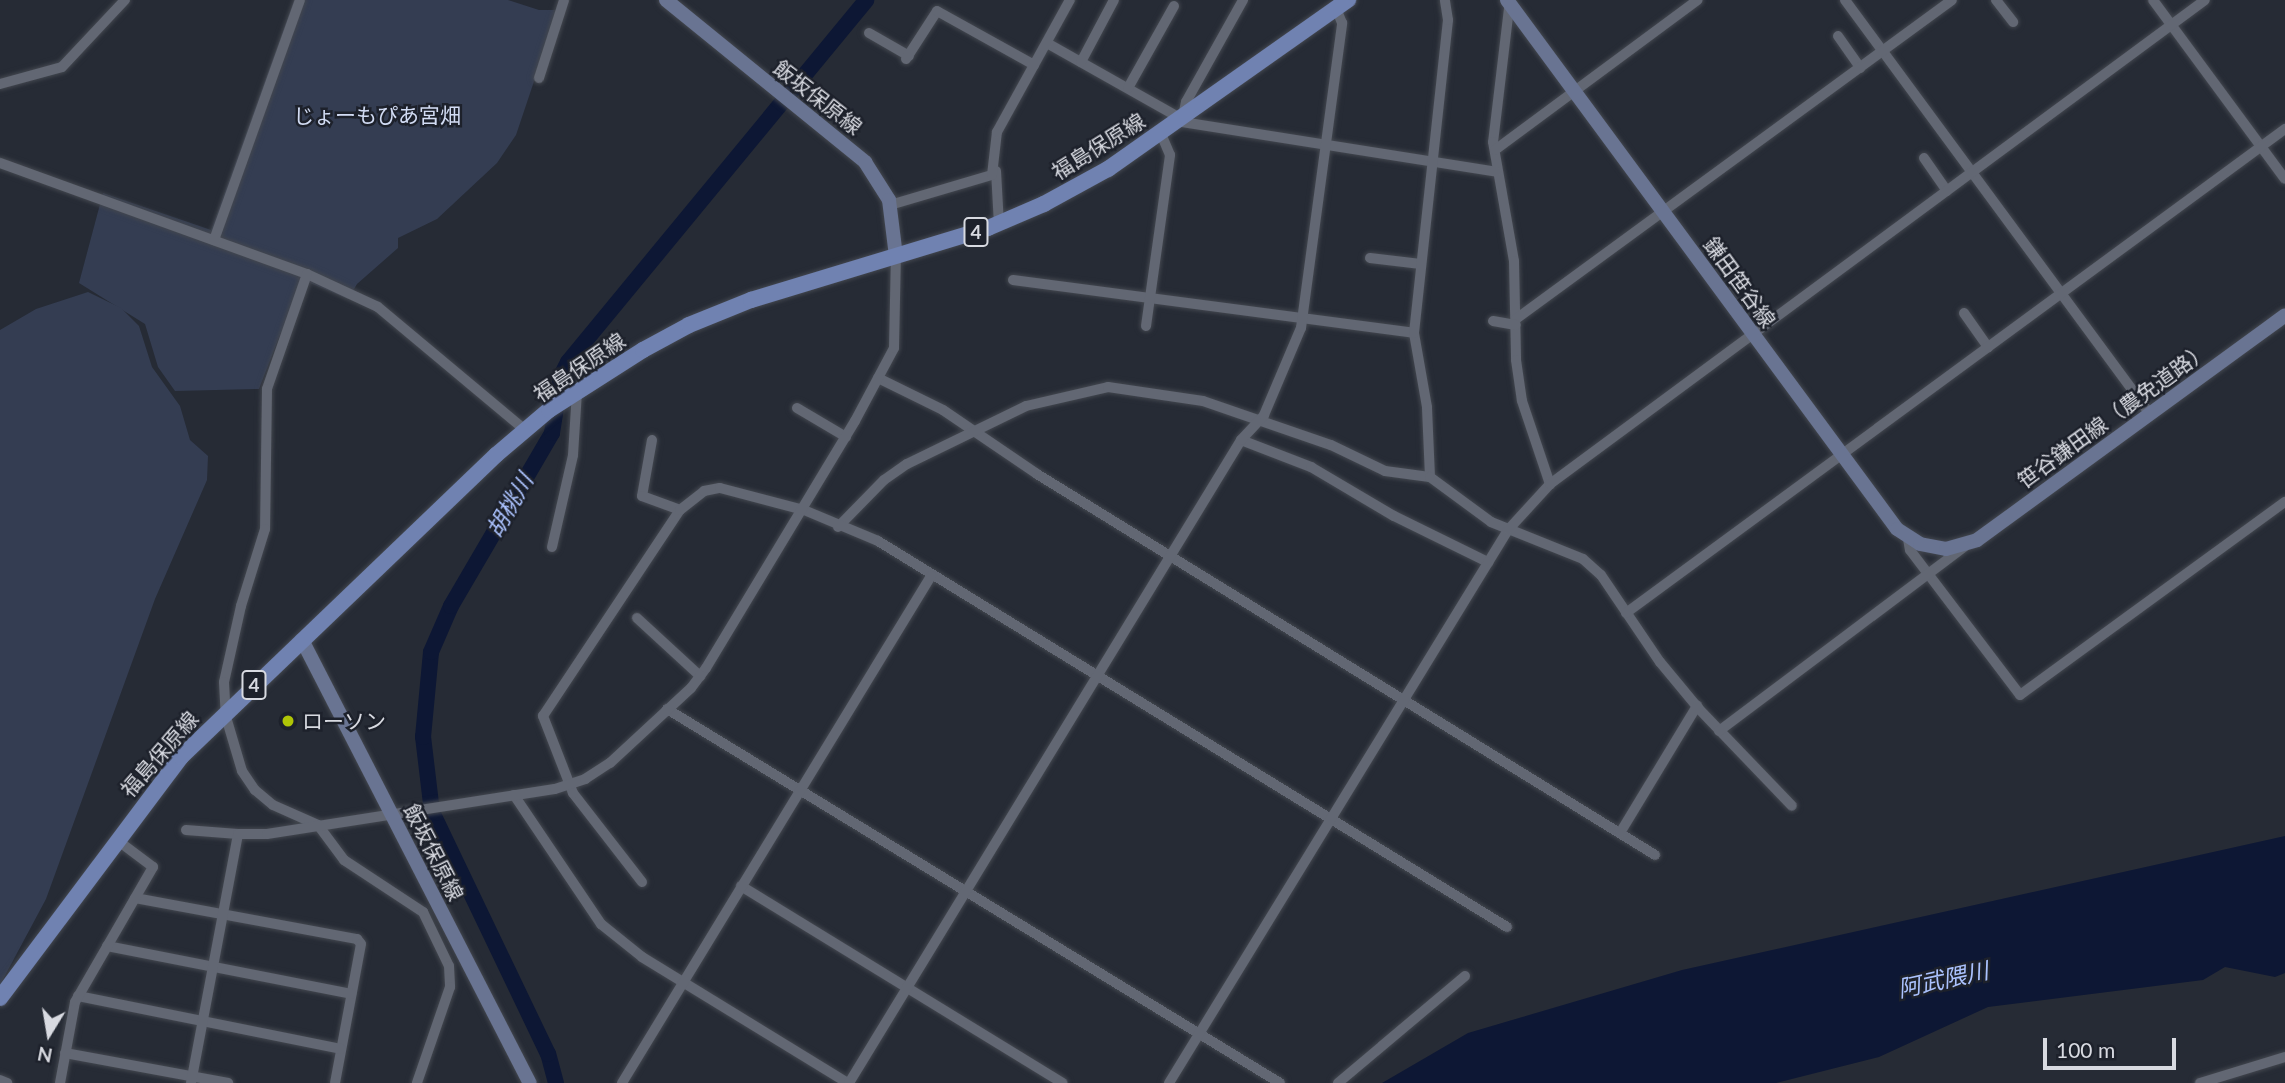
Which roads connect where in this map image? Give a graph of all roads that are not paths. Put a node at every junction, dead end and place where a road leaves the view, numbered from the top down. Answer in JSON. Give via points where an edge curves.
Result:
{"nodes":[{"id":1,"x":125,"y":0,"type":"edge"},
{"id":2,"x":300,"y":0,"type":"edge"},
{"id":3,"x":564,"y":0,"type":"edge"},
{"id":4,"x":666,"y":0,"type":"edge"},
{"id":5,"x":1070,"y":0,"type":"edge"},
{"id":6,"x":1114,"y":0,"type":"edge"},
{"id":7,"x":1243,"y":0,"type":"edge"},
{"id":8,"x":1445,"y":0,"type":"edge"},
{"id":9,"x":1698,"y":0,"type":"edge"},
{"id":10,"x":1845,"y":0,"type":"edge"},
{"id":11,"x":1952,"y":0,"type":"edge"},
{"id":12,"x":1996,"y":0,"type":"edge"},
{"id":13,"x":2153,"y":0,"type":"edge"},
{"id":14,"x":2205,"y":0,"type":"edge"},
{"id":15,"x":1509,"y":1,"type":"edge"},
{"id":16,"x":1342,"y":4,"type":"edge"},
{"id":17,"x":1174,"y":6,"type":"dead end"},
{"id":18,"x":2013,"y":22,"type":"dead end"},
{"id":19,"x":2171,"y":24,"type":"junction"},
{"id":20,"x":869,"y":33,"type":"dead end"},
{"id":21,"x":1838,"y":36,"type":"dead end"},
{"id":22,"x":1046,"y":43,"type":"junction"},
{"id":23,"x":1883,"y":51,"type":"junction"},
{"id":24,"x":1081,"y":62,"type":"junction"},
{"id":25,"x":1034,"y":65,"type":"junction"},
{"id":26,"x":1860,"y":68,"type":"junction"},
{"id":27,"x":539,"y":78,"type":"dead end"},
{"id":28,"x":0,"y":84,"type":"edge"},
{"id":29,"x":1128,"y":88,"type":"junction"},
{"id":30,"x":1573,"y":91,"type":"junction"},
{"id":31,"x":1180,"y":119,"type":"junction"},
{"id":32,"x":2285,"y":129,"type":"edge"},
{"id":33,"x":1160,"y":132,"type":"junction"},
{"id":34,"x":2261,"y":147,"type":"junction"},
{"id":35,"x":1325,"y":148,"type":"junction"},
{"id":36,"x":1495,"y":150,"type":"junction"},
{"id":37,"x":1924,"y":158,"type":"dead end"},
{"id":38,"x":1433,"y":162,"type":"junction"},
{"id":39,"x":0,"y":163,"type":"edge"},
{"id":40,"x":996,"y":171,"type":"junction"},
{"id":41,"x":1497,"y":172,"type":"junction"},
{"id":42,"x":1973,"y":173,"type":"junction"},
{"id":43,"x":2285,"y":179,"type":"edge"},
{"id":44,"x":1947,"y":191,"type":"junction"},
{"id":45,"x":890,"y":205,"type":"junction"},
{"id":46,"x":1662,"y":212,"type":"junction"},
{"id":47,"x":999,"y":224,"type":"junction"},
{"id":48,"x":214,"y":240,"type":"junction"},
{"id":49,"x":896,"y":256,"type":"junction"},
{"id":50,"x":1370,"y":258,"type":"dead end"},
{"id":51,"x":1421,"y":264,"type":"junction"},
{"id":52,"x":307,"y":274,"type":"junction"},
{"id":53,"x":1013,"y":280,"type":"dead end"},
{"id":54,"x":2061,"y":294,"type":"junction"},
{"id":55,"x":1150,"y":298,"type":"junction"},
{"id":56,"x":1964,"y":313,"type":"dead end"},
{"id":57,"x":2285,"y":315,"type":"edge"},
{"id":58,"x":1303,"y":318,"type":"junction"},
{"id":59,"x":1493,"y":321,"type":"dead end"},
{"id":60,"x":1516,"y":322,"type":"junction"},
{"id":61,"x":1146,"y":326,"type":"dead end"},
{"id":62,"x":1414,"y":333,"type":"junction"},
{"id":63,"x":1752,"y":333,"type":"junction"},
{"id":64,"x":1988,"y":347,"type":"junction"},
{"id":65,"x":878,"y":378,"type":"junction"},
{"id":66,"x":574,"y":393,"type":"junction"},
{"id":67,"x":797,"y":408,"type":"dead end"},
{"id":68,"x":2150,"y":414,"type":"junction"},
{"id":69,"x":1259,"y":421,"type":"junction"},
{"id":70,"x":524,"y":429,"type":"junction"},
{"id":71,"x":976,"y":430,"type":"junction"},
{"id":72,"x":846,"y":437,"type":"junction"},
{"id":73,"x":652,"y":440,"type":"dead end"},
{"id":74,"x":1241,"y":440,"type":"junction"},
{"id":75,"x":1841,"y":455,"type":"junction"},
{"id":76,"x":1430,"y":477,"type":"junction"},
{"id":77,"x":1550,"y":484,"type":"junction"},
{"id":78,"x":2285,"y":502,"type":"edge"},
{"id":79,"x":680,"y":510,"type":"junction"},
{"id":80,"x":804,"y":510,"type":"junction"},
{"id":81,"x":838,"y":527,"type":"junction"},
{"id":82,"x":1508,"y":530,"type":"junction"},
{"id":83,"x":1908,"y":539,"type":"junction"},
{"id":84,"x":1965,"y":546,"type":"junction"},
{"id":85,"x":552,"y":547,"type":"dead end"},
{"id":86,"x":1169,"y":556,"type":"junction"},
{"id":87,"x":1488,"y":562,"type":"junction"},
{"id":88,"x":931,"y":576,"type":"junction"},
{"id":89,"x":1930,"y":576,"type":"junction"},
{"id":90,"x":1626,"y":613,"type":"junction"},
{"id":91,"x":637,"y":618,"type":"dead end"},
{"id":92,"x":302,"y":640,"type":"junction"},
{"id":93,"x":1097,"y":675,"type":"junction"},
{"id":94,"x":700,"y":676,"type":"junction"},
{"id":95,"x":1404,"y":700,"type":"junction"},
{"id":96,"x":1697,"y":706,"type":"junction"},
{"id":97,"x":667,"y":709,"type":"junction"},
{"id":98,"x":226,"y":710,"type":"junction"},
{"id":99,"x":1719,"y":731,"type":"junction"},
{"id":100,"x":568,"y":785,"type":"junction"},
{"id":101,"x":801,"y":789,"type":"junction"},
{"id":102,"x":514,"y":795,"type":"junction"},
{"id":103,"x":1792,"y":806,"type":"dead end"},
{"id":104,"x":391,"y":814,"type":"junction"},
{"id":105,"x":1331,"y":818,"type":"junction"},
{"id":106,"x":318,"y":825,"type":"junction"},
{"id":107,"x":186,"y":830,"type":"dead end"},
{"id":108,"x":1620,"y":833,"type":"junction"},
{"id":109,"x":238,"y":834,"type":"junction"},
{"id":110,"x":117,"y":840,"type":"junction"},
{"id":111,"x":1655,"y":855,"type":"dead end"},
{"id":112,"x":642,"y":882,"type":"dead end"},
{"id":113,"x":741,"y":887,"type":"junction"},
{"id":114,"x":966,"y":889,"type":"junction"},
{"id":115,"x":135,"y":898,"type":"junction"},
{"id":116,"x":223,"y":915,"type":"junction"},
{"id":117,"x":1507,"y":926,"type":"dead end"},
{"id":118,"x":107,"y":946,"type":"junction"},
{"id":119,"x":212,"y":968,"type":"junction"},
{"id":120,"x":469,"y":969,"type":"junction"},
{"id":121,"x":1465,"y":976,"type":"dead end"},
{"id":122,"x":450,"y":979,"type":"junction"},
{"id":123,"x":683,"y":982,"type":"junction"},
{"id":124,"x":906,"y":988,"type":"junction"},
{"id":125,"x":351,"y":994,"type":"junction"},
{"id":126,"x":78,"y":996,"type":"junction"},
{"id":127,"x":0,"y":998,"type":"edge"},
{"id":128,"x":202,"y":1022,"type":"junction"},
{"id":129,"x":1200,"y":1033,"type":"junction"},
{"id":130,"x":341,"y":1049,"type":"junction"},
{"id":131,"x":65,"y":1053,"type":"junction"},
{"id":132,"x":2285,"y":1057,"type":"edge"},
{"id":133,"x":191,"y":1079,"type":"edge"},
{"id":134,"x":0,"y":1080,"type":"edge"},
{"id":135,"x":6,"y":1083,"type":"edge"},
{"id":136,"x":60,"y":1083,"type":"edge"},
{"id":137,"x":228,"y":1083,"type":"edge"},
{"id":138,"x":335,"y":1083,"type":"edge"},
{"id":139,"x":417,"y":1083,"type":"edge"},
{"id":140,"x":530,"y":1083,"type":"edge"},
{"id":141,"x":622,"y":1083,"type":"edge"},
{"id":142,"x":849,"y":1083,"type":"edge"},
{"id":143,"x":1063,"y":1083,"type":"edge"},
{"id":144,"x":1169,"y":1083,"type":"edge"},
{"id":145,"x":1280,"y":1083,"type":"edge"},
{"id":146,"x":1338,"y":1083,"type":"edge"},
{"id":147,"x":2200,"y":1083,"type":"edge"}],
"edges":[{"from":1,"to":28,"type":"street","via":[[62,67]]},
{"from":2,"to":48,"type":"street"},
{"from":3,"to":27,"type":"street"},
{"from":4,"to":45,"type":"street","name":"飯坂保原線","via":[[865,162]]},
{"from":5,"to":22,"type":"street"},
{"from":6,"to":24,"type":"street"},
{"from":7,"to":31,"type":"street"},
{"from":8,"to":38,"type":"street","via":[[1448,20]]},
{"from":9,"to":30,"type":"street"},
{"from":10,"to":23,"type":"street"},
{"from":11,"to":23,"type":"street"},
{"from":12,"to":18,"type":"street"},
{"from":13,"to":19,"type":"street"},
{"from":14,"to":19,"type":"street"},
{"from":15,"to":30,"type":"street","name":"鎌田笹谷線"},
{"from":15,"to":36,"type":"street","via":[[1495,107]]},
{"from":16,"to":31,"type":"main road","name":"福島保原線","number":"4"},
{"from":16,"to":35,"type":"street"},
{"from":17,"to":29,"type":"street"},
{"from":19,"to":34,"type":"street"},
{"from":19,"to":42,"type":"street"},
{"from":20,"to":25,"type":"street","via":[[908,57],[937,11]]},
{"from":21,"to":26,"type":"street"},
{"from":22,"to":24,"type":"street"},
{"from":22,"to":25,"type":"street"},
{"from":23,"to":26,"type":"street"},
{"from":23,"to":42,"type":"street"},
{"from":24,"to":29,"type":"street"},
{"from":25,"to":40,"type":"street","via":[[997,132]]},
{"from":26,"to":46,"type":"street"},
{"from":29,"to":31,"type":"street"},
{"from":30,"to":36,"type":"street"},
{"from":30,"to":46,"type":"street","name":"鎌田笹谷線"},
{"from":31,"to":33,"type":"main road","name":"福島保原線","number":"4"},
{"from":31,"to":35,"type":"street"},
{"from":32,"to":34,"type":"street"},
{"from":33,"to":47,"type":"main road","name":"福島保原線","number":"4","via":[[1108,169]]},
{"from":33,"to":55,"type":"street","via":[[1170,155]]},
{"from":34,"to":43,"type":"street"},
{"from":34,"to":54,"type":"street"},
{"from":35,"to":38,"type":"street"},
{"from":35,"to":58,"type":"street"},
{"from":36,"to":41,"type":"street"},
{"from":37,"to":44,"type":"street"},
{"from":38,"to":41,"type":"street"},
{"from":38,"to":51,"type":"street"},
{"from":39,"to":48,"type":"street"},
{"from":40,"to":45,"type":"street"},
{"from":40,"to":47,"type":"street"},
{"from":41,"to":60,"type":"street","via":[[1514,261]]},
{"from":42,"to":44,"type":"street"},
{"from":42,"to":54,"type":"street"},
{"from":44,"to":63,"type":"street"},
{"from":45,"to":49,"type":"street","name":"飯坂保原線"},
{"from":46,"to":60,"type":"street"},
{"from":46,"to":63,"type":"street","name":"鎌田笹谷線"},
{"from":47,"to":49,"type":"main road","name":"福島保原線","number":"4"},
{"from":48,"to":52,"type":"street"},
{"from":49,"to":65,"type":"street","via":[[897,334]]},
{"from":49,"to":66,"type":"main road","name":"福島保原線","number":"4","via":[[751,300],[689,326]]},
{"from":50,"to":51,"type":"street"},
{"from":51,"to":62,"type":"street"},
{"from":52,"to":70,"type":"street","via":[[391,315]]},
{"from":52,"to":98,"type":"street","via":[[267,389],[265,529],[229,660],[223,690]]},
{"from":53,"to":55,"type":"street"},
{"from":54,"to":64,"type":"street"},
{"from":54,"to":68,"type":"street"},
{"from":55,"to":58,"type":"street"},
{"from":55,"to":61,"type":"street"},
{"from":56,"to":64,"type":"street"},
{"from":57,"to":68,"type":"street","name":"笹谷鎌田線（農免道路）"},
{"from":58,"to":62,"type":"street"},
{"from":58,"to":69,"type":"street"},
{"from":59,"to":60,"type":"street"},
{"from":60,"to":77,"type":"street","via":[[1522,401]]},
{"from":62,"to":76,"type":"street","via":[[1427,407]]},
{"from":63,"to":75,"type":"street","name":"鎌田笹谷線"},
{"from":63,"to":77,"type":"street"},
{"from":64,"to":75,"type":"street"},
{"from":65,"to":71,"type":"street"},
{"from":65,"to":72,"type":"street"},
{"from":66,"to":70,"type":"main road","name":"福島保原線","number":"4"},
{"from":66,"to":85,"type":"street","via":[[573,455]]},
{"from":67,"to":72,"type":"street"},
{"from":68,"to":84,"type":"street","name":"笹谷鎌田線（農免道路）"},
{"from":69,"to":71,"type":"street","via":[[1193,399],[1108,387],[1026,406]]},
{"from":69,"to":74,"type":"street"},
{"from":69,"to":76,"type":"street","via":[[1331,445],[1385,471]]},
{"from":70,"to":92,"type":"main road","name":"福島保原線","number":"4"},
{"from":71,"to":81,"type":"street","via":[[931,450],[884,480]]},
{"from":71,"to":86,"type":"street"},
{"from":72,"to":80,"type":"street"},
{"from":73,"to":79,"type":"street","via":[[642,496]]},
{"from":74,"to":86,"type":"street"},
{"from":74,"to":87,"type":"street","via":[[1311,467],[1394,516]]},
{"from":75,"to":83,"type":"street","name":"鎌田笹谷線"},
{"from":75,"to":90,"type":"street"},
{"from":76,"to":82,"type":"street"},
{"from":77,"to":82,"type":"street"},
{"from":78,"to":89,"type":"street","via":[[2022,695],[2015,692]]},
{"from":79,"to":80,"type":"street","via":[[704,491],[720,488]]},
{"from":79,"to":100,"type":"street","via":[[543,716]]},
{"from":80,"to":81,"type":"street"},
{"from":80,"to":94,"type":"street"},
{"from":81,"to":88,"type":"street","via":[[871,538]]},
{"from":82,"to":87,"type":"street"},
{"from":82,"to":90,"type":"street","via":[[1583,559]]},
{"from":83,"to":84,"type":"street","via":[[1933,548]]},
{"from":83,"to":89,"type":"street","via":[[1910,550]]},
{"from":84,"to":89,"type":"street"},
{"from":86,"to":93,"type":"street"},
{"from":86,"to":95,"type":"street"},
{"from":87,"to":95,"type":"street"},
{"from":88,"to":93,"type":"street"},
{"from":88,"to":101,"type":"street"},
{"from":89,"to":99,"type":"street"},
{"from":90,"to":96,"type":"street"},
{"from":91,"to":94,"type":"street"},
{"from":92,"to":98,"type":"main road","name":"福島保原線","number":"4"},
{"from":92,"to":104,"type":"street","name":"飯坂保原線"},
{"from":93,"to":105,"type":"street"},
{"from":93,"to":114,"type":"street"},
{"from":94,"to":97,"type":"street"},
{"from":95,"to":105,"type":"street"},
{"from":95,"to":108,"type":"street"},
{"from":96,"to":99,"type":"street"},
{"from":96,"to":108,"type":"street"},
{"from":97,"to":100,"type":"street","via":[[610,763]]},
{"from":97,"to":101,"type":"street"},
{"from":98,"to":106,"type":"street","via":[[239,763],[255,790]]},
{"from":98,"to":110,"type":"main road","name":"福島保原線","number":"4","via":[[157,783]]},
{"from":99,"to":103,"type":"street"},
{"from":100,"to":102,"type":"street"},
{"from":100,"to":112,"type":"street"},
{"from":101,"to":113,"type":"street"},
{"from":101,"to":114,"type":"street"},
{"from":102,"to":104,"type":"street"},
{"from":102,"to":123,"type":"street","via":[[601,924]]},
{"from":104,"to":106,"type":"street"},
{"from":104,"to":120,"type":"street","name":"飯坂保原線"},
{"from":105,"to":117,"type":"street"},
{"from":105,"to":129,"type":"street"},
{"from":106,"to":109,"type":"street"},
{"from":106,"to":122,"type":"street","via":[[344,860],[424,912],[449,965]]},
{"from":107,"to":109,"type":"street"},
{"from":108,"to":111,"type":"street"},
{"from":109,"to":116,"type":"street"},
{"from":110,"to":115,"type":"street","via":[[153,867]]},
{"from":110,"to":127,"type":"main road","name":"福島保原線","number":"4"},
{"from":113,"to":123,"type":"street"},
{"from":113,"to":124,"type":"street"},
{"from":114,"to":124,"type":"street"},
{"from":114,"to":129,"type":"street"},
{"from":115,"to":116,"type":"street"},
{"from":115,"to":118,"type":"street"},
{"from":116,"to":119,"type":"street"},
{"from":116,"to":125,"type":"street","via":[[357,939],[361,944]]},
{"from":118,"to":119,"type":"street"},
{"from":118,"to":126,"type":"street"},
{"from":119,"to":125,"type":"street"},
{"from":119,"to":128,"type":"street"},
{"from":120,"to":122,"type":"street"},
{"from":120,"to":140,"type":"street","name":"飯坂保原線"},
{"from":121,"to":146,"type":"street"},
{"from":122,"to":139,"type":"street","via":[[445,1010]]},
{"from":123,"to":141,"type":"street"},
{"from":123,"to":142,"type":"street"},
{"from":124,"to":142,"type":"street"},
{"from":124,"to":143,"type":"street"},
{"from":125,"to":130,"type":"street"},
{"from":126,"to":128,"type":"street"},
{"from":126,"to":131,"type":"street"},
{"from":128,"to":130,"type":"street"},
{"from":128,"to":133,"type":"street"},
{"from":129,"to":144,"type":"street"},
{"from":129,"to":145,"type":"street"},
{"from":130,"to":138,"type":"street"},
{"from":131,"to":133,"type":"street"},
{"from":131,"to":136,"type":"street"},
{"from":132,"to":147,"type":"street"},
{"from":133,"to":137,"type":"street"},
{"from":134,"to":135,"type":"street"}]}
